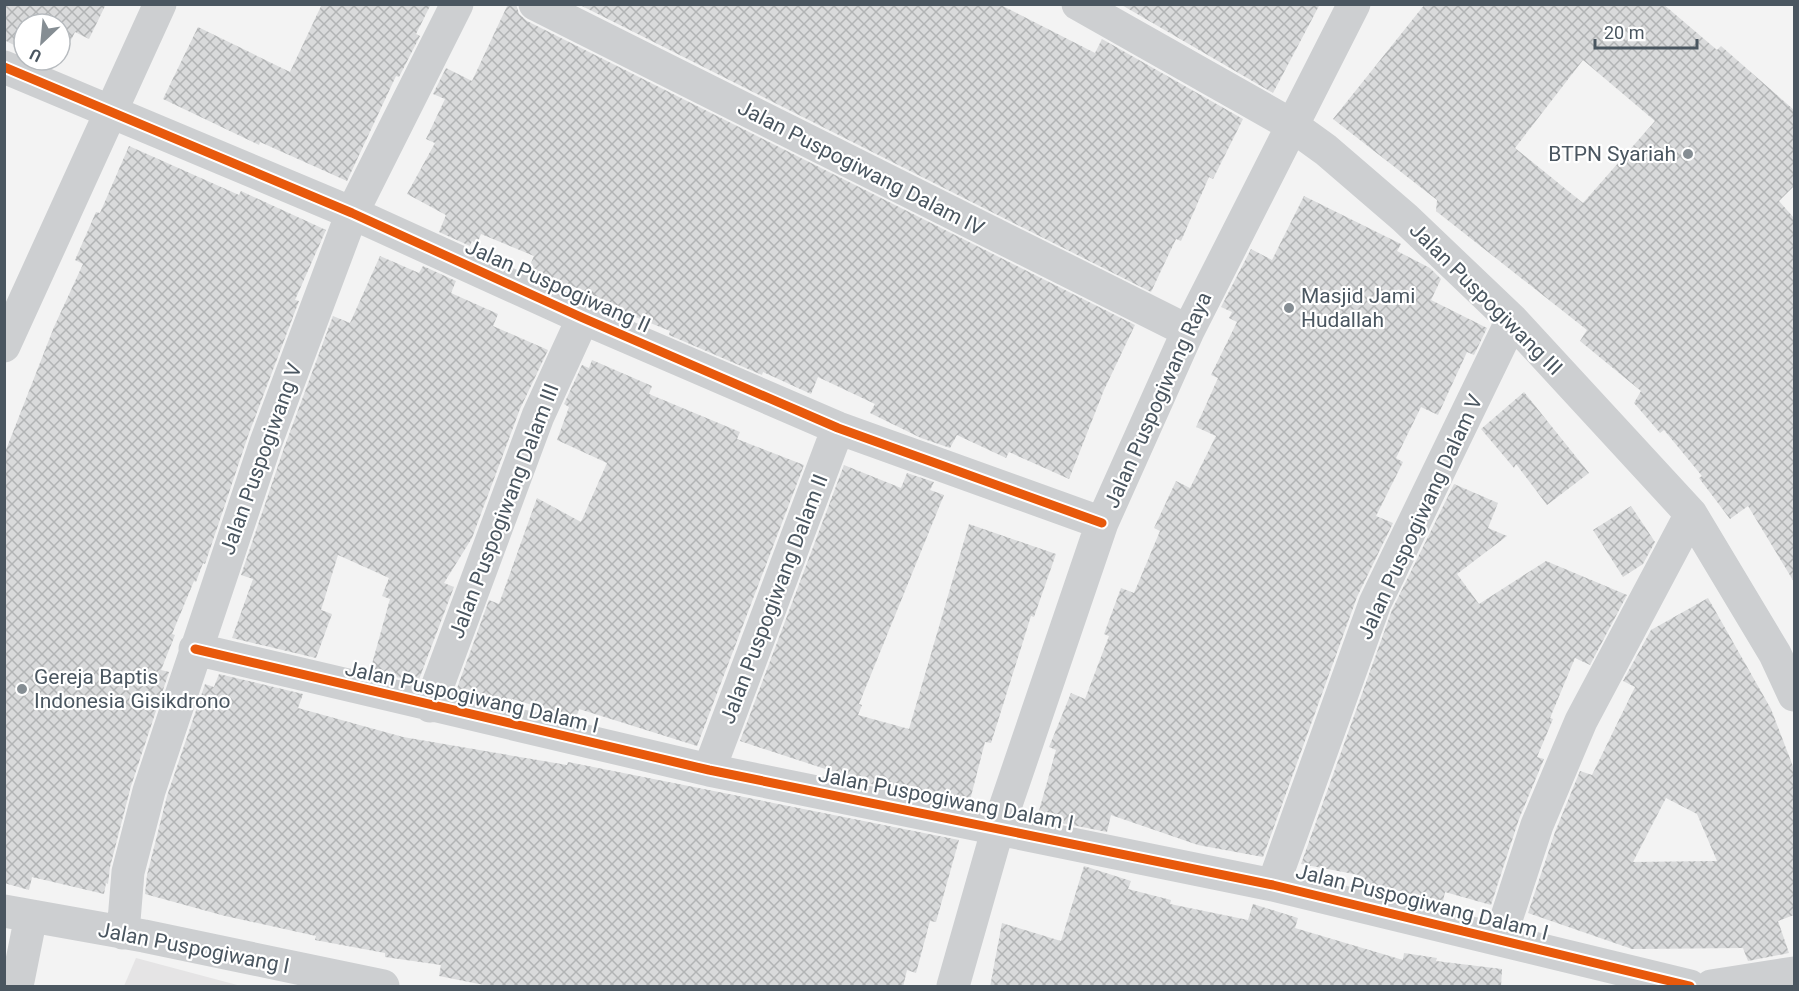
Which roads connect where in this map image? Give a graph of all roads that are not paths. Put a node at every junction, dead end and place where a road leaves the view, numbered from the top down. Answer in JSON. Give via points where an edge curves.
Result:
{"nodes":[{"id":1,"x":160,"y":4,"type":"edge"},
{"id":2,"x":457,"y":4,"type":"edge"},
{"id":3,"x":535,"y":4,"type":"edge"},
{"id":4,"x":1078,"y":4,"type":"edge"},
{"id":5,"x":1354,"y":4,"type":"edge"},
{"id":6,"x":4,"y":67,"type":"edge"},
{"id":7,"x":112,"y":113,"type":"junction"},
{"id":8,"x":1290,"y":124,"type":"junction"},
{"id":9,"x":352,"y":213,"type":"junction"},
{"id":10,"x":583,"y":318,"type":"junction"},
{"id":11,"x":1512,"y":320,"type":"junction"},
{"id":12,"x":1188,"y":331,"type":"junction"},
{"id":13,"x":4,"y":346,"type":"edge"},
{"id":14,"x":838,"y":428,"type":"junction"},
{"id":15,"x":1691,"y":514,"type":"junction"},
{"id":16,"x":1102,"y":523,"type":"junction"},
{"id":17,"x":195,"y":649,"type":"junction"},
{"id":18,"x":1794,"y":695,"type":"edge"},
{"id":19,"x":430,"y":706,"type":"junction"},
{"id":20,"x":709,"y":770,"type":"junction"},
{"id":21,"x":998,"y":828,"type":"junction"},
{"id":22,"x":1273,"y":885,"type":"junction"},
{"id":23,"x":18,"y":914,"type":"edge"},
{"id":24,"x":123,"y":933,"type":"junction"},
{"id":25,"x":1500,"y":938,"type":"junction"},
{"id":26,"x":1794,"y":973,"type":"edge"},
{"id":27,"x":17,"y":987,"type":"edge"},
{"id":28,"x":383,"y":987,"type":"edge"},
{"id":29,"x":953,"y":987,"type":"edge"},
{"id":30,"x":1690,"y":987,"type":"edge"},
{"id":31,"x":1711,"y":987,"type":"edge"}],
"edges":[{"from":1,"to":7,"type":"street"},
{"from":2,"to":9,"type":"street","name":"Jalan Puspogiwang V"},
{"from":3,"to":12,"type":"street","name":"Jalan Puspogiwang Dalam IV"},
{"from":4,"to":8,"type":"street","name":"Jalan Puspogiwang III"},
{"from":5,"to":8,"type":"street","name":"Jalan Puspogiwang Raya"},
{"from":6,"to":7,"type":"street","name":"Jalan Puspogiwang II"},
{"from":7,"to":9,"type":"street","name":"Jalan Puspogiwang II"},
{"from":7,"to":13,"type":"street"},
{"from":8,"to":11,"type":"street","name":"Jalan Puspogiwang III","via":[[1405,218]]},
{"from":8,"to":12,"type":"street","name":"Jalan Puspogiwang Raya"},
{"from":9,"to":10,"type":"street","name":"Jalan Puspogiwang II"},
{"from":9,"to":17,"type":"street","name":"Jalan Puspogiwang V","via":[[266,442]]},
{"from":10,"to":14,"type":"street","name":"Jalan Puspogiwang II"},
{"from":10,"to":19,"type":"street","name":"Jalan Puspogiwang Dalam III","via":[[538,416]]},
{"from":11,"to":15,"type":"street","name":"Jalan Puspogiwang III"},
{"from":11,"to":22,"type":"street","name":"Jalan Puspogiwang Dalam V","via":[[1375,603]]},
{"from":12,"to":16,"type":"street","name":"Jalan Puspogiwang Raya"},
{"from":14,"to":16,"type":"street","name":"Jalan Puspogiwang II"},
{"from":14,"to":20,"type":"street","name":"Jalan Puspogiwang Dalam II"},
{"from":15,"to":18,"type":"street","name":"Jalan Puspogiwang III","via":[[1775,654]]},
{"from":15,"to":25,"type":"street","via":[[1581,721],[1537,825]]},
{"from":16,"to":21,"type":"street","name":"Jalan Puspogiwang Raya"},
{"from":17,"to":19,"type":"street","name":"Jalan Puspogiwang Dalam I"},
{"from":17,"to":24,"type":"street","name":"Jalan Puspogiwang V","via":[[149,791],[128,872]]},
{"from":19,"to":20,"type":"street","name":"Jalan Puspogiwang Dalam I"},
{"from":20,"to":21,"type":"street","name":"Jalan Puspogiwang Dalam I"},
{"from":21,"to":22,"type":"street","name":"Jalan Puspogiwang Dalam I"},
{"from":21,"to":29,"type":"street","name":"Jalan Puspogiwang Raya"},
{"from":22,"to":25,"type":"street","name":"Jalan Puspogiwang Dalam I"},
{"from":23,"to":24,"type":"street","name":"Jalan Puspogiwang I"},
{"from":23,"to":27,"type":"street"},
{"from":24,"to":28,"type":"street","name":"Jalan Puspogiwang I"},
{"from":25,"to":30,"type":"street","name":"Jalan Puspogiwang Dalam I"},
{"from":26,"to":31,"type":"street"}]}
